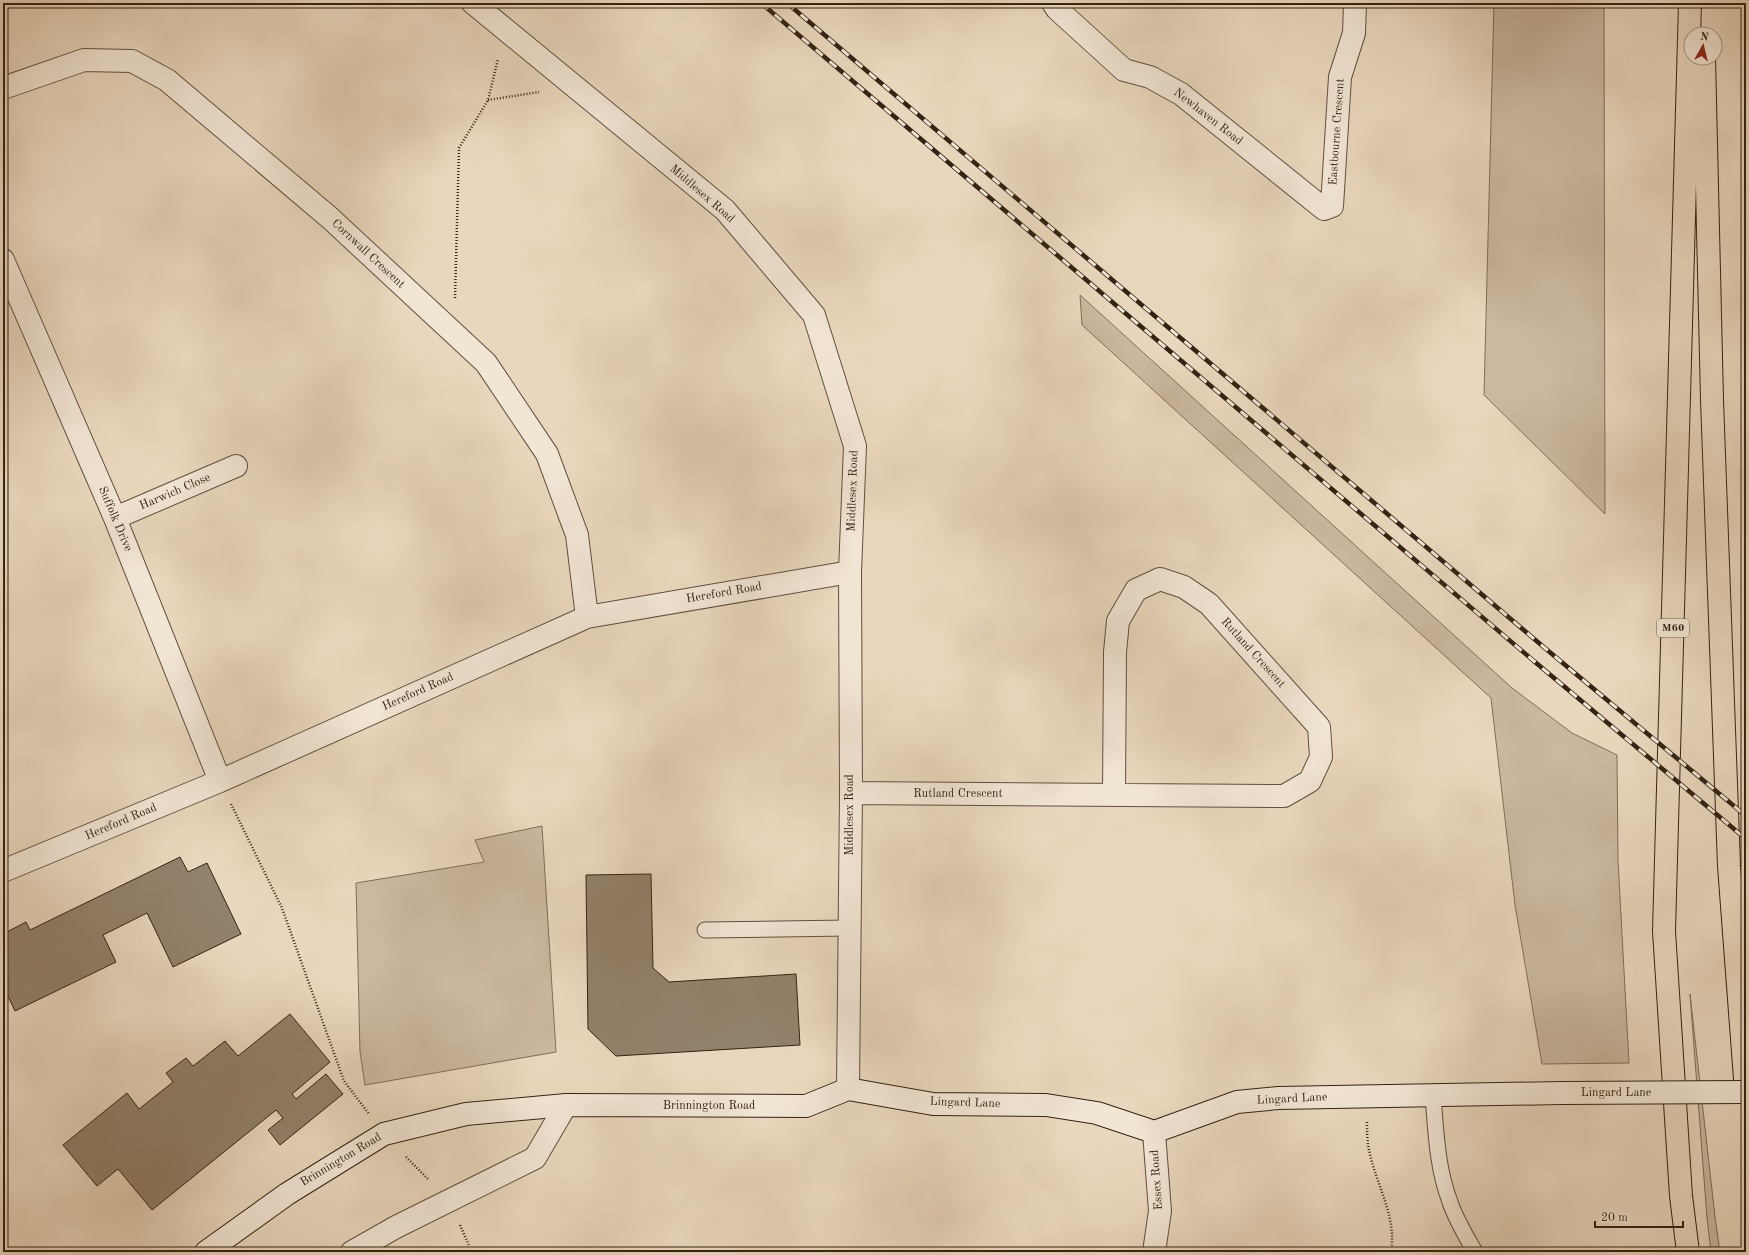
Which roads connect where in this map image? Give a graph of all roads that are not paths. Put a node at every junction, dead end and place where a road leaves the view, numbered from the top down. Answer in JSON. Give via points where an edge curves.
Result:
{"nodes":[{"id":1,"x":472,"y":3,"type":"edge"},
{"id":2,"x":1053,"y":3,"type":"edge"},
{"id":3,"x":1355,"y":3,"type":"edge"},
{"id":4,"x":1690,"y":3,"type":"edge"},
{"id":5,"x":1703,"y":3,"type":"edge"},
{"id":6,"x":1704,"y":26,"type":"edge"},
{"id":7,"x":1704,"y":66,"type":"edge"},
{"id":8,"x":3,"y":88,"type":"edge"},
{"id":9,"x":1324,"y":209,"type":"joint"},
{"id":10,"x":3,"y":260,"type":"edge"},
{"id":11,"x":236,"y":466,"type":"dead end"},
{"id":12,"x":115,"y":518,"type":"junction"},
{"id":13,"x":850,"y":572,"type":"junction"},
{"id":14,"x":587,"y":617,"type":"junction"},
{"id":15,"x":220,"y":781,"type":"junction"},
{"id":16,"x":850,"y":793,"type":"junction"},
{"id":17,"x":1114,"y":794,"type":"junction"},
{"id":18,"x":3,"y":871,"type":"edge"},
{"id":19,"x":849,"y":928,"type":"junction"},
{"id":20,"x":705,"y":930,"type":"dead end"},
{"id":21,"x":848,"y":1089,"type":"junction"},
{"id":22,"x":1746,"y":1092,"type":"edge"},
{"id":23,"x":1434,"y":1096,"type":"junction"},
{"id":24,"x":566,"y":1105,"type":"junction"},
{"id":25,"x":1154,"y":1132,"type":"junction"},
{"id":26,"x":206,"y":1252,"type":"edge"},
{"id":27,"x":352,"y":1252,"type":"edge"},
{"id":28,"x":1154,"y":1252,"type":"edge"},
{"id":29,"x":1475,"y":1252,"type":"edge"},
{"id":30,"x":1688,"y":1252,"type":"edge"}],
"edges":[{"from":1,"to":13,"type":"street","name":"Middlesex Road","via":[[725,210],[814,315],[855,446]]},
{"from":2,"to":9,"type":"street","name":"Newhaven Road","via":[[1124,70],[1150,77],[1181,94]]},
{"from":3,"to":9,"type":"street","name":"Eastbourne Crescent","via":[[1354,33],[1340,77],[1332,206]]},
{"from":4,"to":30,"type":"highway","number":"M60","via":[[1664,931],[1681,1196]]},
{"from":5,"to":6,"type":"highway"},
{"from":7,"to":22,"type":"highway","via":[[1712,408],[1728,866]]},
{"from":8,"to":14,"type":"street","name":"Cornwall Crescent","via":[[84,60],[132,61],[167,80],[330,218],[486,363],[547,454],[577,535]]},
{"from":10,"to":12,"type":"street","name":"Suffolk Drive"},
{"from":11,"to":12,"type":"street","name":"Harwich Close"},
{"from":12,"to":15,"type":"street","name":"Suffolk Drive"},
{"from":13,"to":14,"type":"street","name":"Hereford Road"},
{"from":13,"to":16,"type":"street","name":"Middlesex Road"},
{"from":14,"to":15,"type":"street","name":"Hereford Road"},
{"from":15,"to":18,"type":"street","name":"Hereford Road"},
{"from":16,"to":17,"type":"street","name":"Rutland Crescent"},
{"from":16,"to":19,"type":"street","name":"Middlesex Road"},
{"from":17,"to":17,"type":"street","name":"Rutland Crescent","via":[[1284,796],[1310,782],[1322,757],[1319,727],[1209,604],[1184,587],[1160,579],[1136,590],[1118,621],[1115,652]]},
{"from":19,"to":20,"type":"lane"},
{"from":19,"to":21,"type":"street","name":"Middlesex Road"},
{"from":21,"to":24,"type":"street","name":"Brinnington Road","via":[[806,1106]]},
{"from":21,"to":25,"type":"street","name":"Lingard Lane","via":[[933,1104],[1046,1105],[1097,1113]]},
{"from":22,"to":23,"type":"street","name":"Lingard Lane","bridge":true},
{"from":23,"to":25,"type":"street","name":"Lingard Lane","via":[[1278,1098],[1237,1102]]},
{"from":23,"to":29,"type":"lane","via":[[1437,1150],[1442,1175],[1456,1217]]},
{"from":24,"to":26,"type":"street","name":"Brinnington Road","via":[[466,1114],[384,1134],[287,1194]]},
{"from":24,"to":27,"type":"street","via":[[535,1158],[396,1227]]},
{"from":25,"to":28,"type":"street","name":"Essex Road","via":[[1160,1211]]}]}
